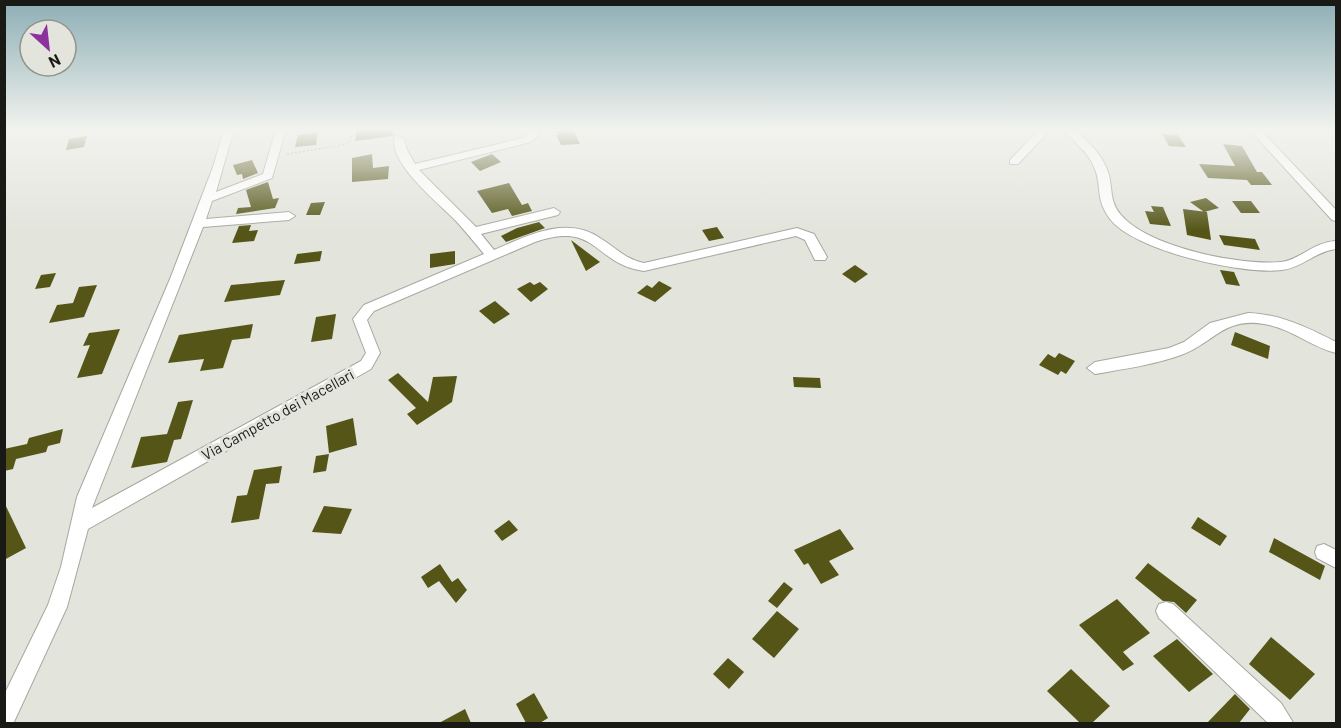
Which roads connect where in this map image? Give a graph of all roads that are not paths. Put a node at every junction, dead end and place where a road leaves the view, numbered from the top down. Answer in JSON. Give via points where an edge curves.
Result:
{"nodes":[{"id":1,"x":220,"y":163,"type":"edge"},
{"id":2,"x":273,"y":163,"type":"edge"},
{"id":3,"x":410,"y":163,"type":"edge"},
{"id":4,"x":433,"y":163,"type":"edge"},
{"id":5,"x":1097,"y":163,"type":"edge"},
{"id":6,"x":1286,"y":163,"type":"edge"},
{"id":7,"x":413,"y":168,"type":"junction"},
{"id":8,"x":207,"y":199,"type":"junction"},
{"id":9,"x":554,"y":212,"type":"dead end"},
{"id":10,"x":289,"y":216,"type":"dead end"},
{"id":11,"x":1336,"y":217,"type":"edge"},
{"id":12,"x":197,"y":224,"type":"junction"},
{"id":13,"x":473,"y":232,"type":"junction"},
{"id":14,"x":1336,"y":245,"type":"edge"},
{"id":15,"x":490,"y":254,"type":"junction"},
{"id":16,"x":820,"y":257,"type":"dead end"},
{"id":17,"x":1336,"y":348,"type":"edge"},
{"id":18,"x":1095,"y":368,"type":"dead end"},
{"id":19,"x":78,"y":525,"type":"junction"},
{"id":20,"x":1166,"y":610,"type":"dead end"},
{"id":21,"x":4,"y":719,"type":"edge"},
{"id":22,"x":1283,"y":723,"type":"edge"}],
"edges":[{"from":1,"to":8,"type":"street"},
{"from":2,"to":8,"type":"street","via":[[266,177]]},
{"from":3,"to":7,"type":"street"},
{"from":4,"to":7,"type":"street"},
{"from":5,"to":14,"type":"street","via":[[1113,214],[1123,226],[1143,238],[1196,254],[1268,266],[1291,264],[1317,247]]},
{"from":6,"to":11,"type":"street"},
{"from":7,"to":13,"type":"street"},
{"from":8,"to":12,"type":"street"},
{"from":9,"to":13,"type":"street"},
{"from":10,"to":12,"type":"street"},
{"from":12,"to":19,"type":"street","via":[[89,489]]},
{"from":13,"to":15,"type":"street"},
{"from":15,"to":16,"type":"street","name":"Via Campetto dei Macellari","via":[[542,235],[575,232],[629,264],[644,267],[797,232],[810,237]]},
{"from":15,"to":19,"type":"street","name":"Via Campetto dei Macellari","via":[[363,312],[360,324],[373,354],[360,369]]},
{"from":17,"to":18,"type":"street","via":[[1275,320],[1253,316],[1215,327],[1181,350]]},
{"from":19,"to":21,"type":"street","via":[[57,607]]},
{"from":20,"to":22,"type":"street"}]}
